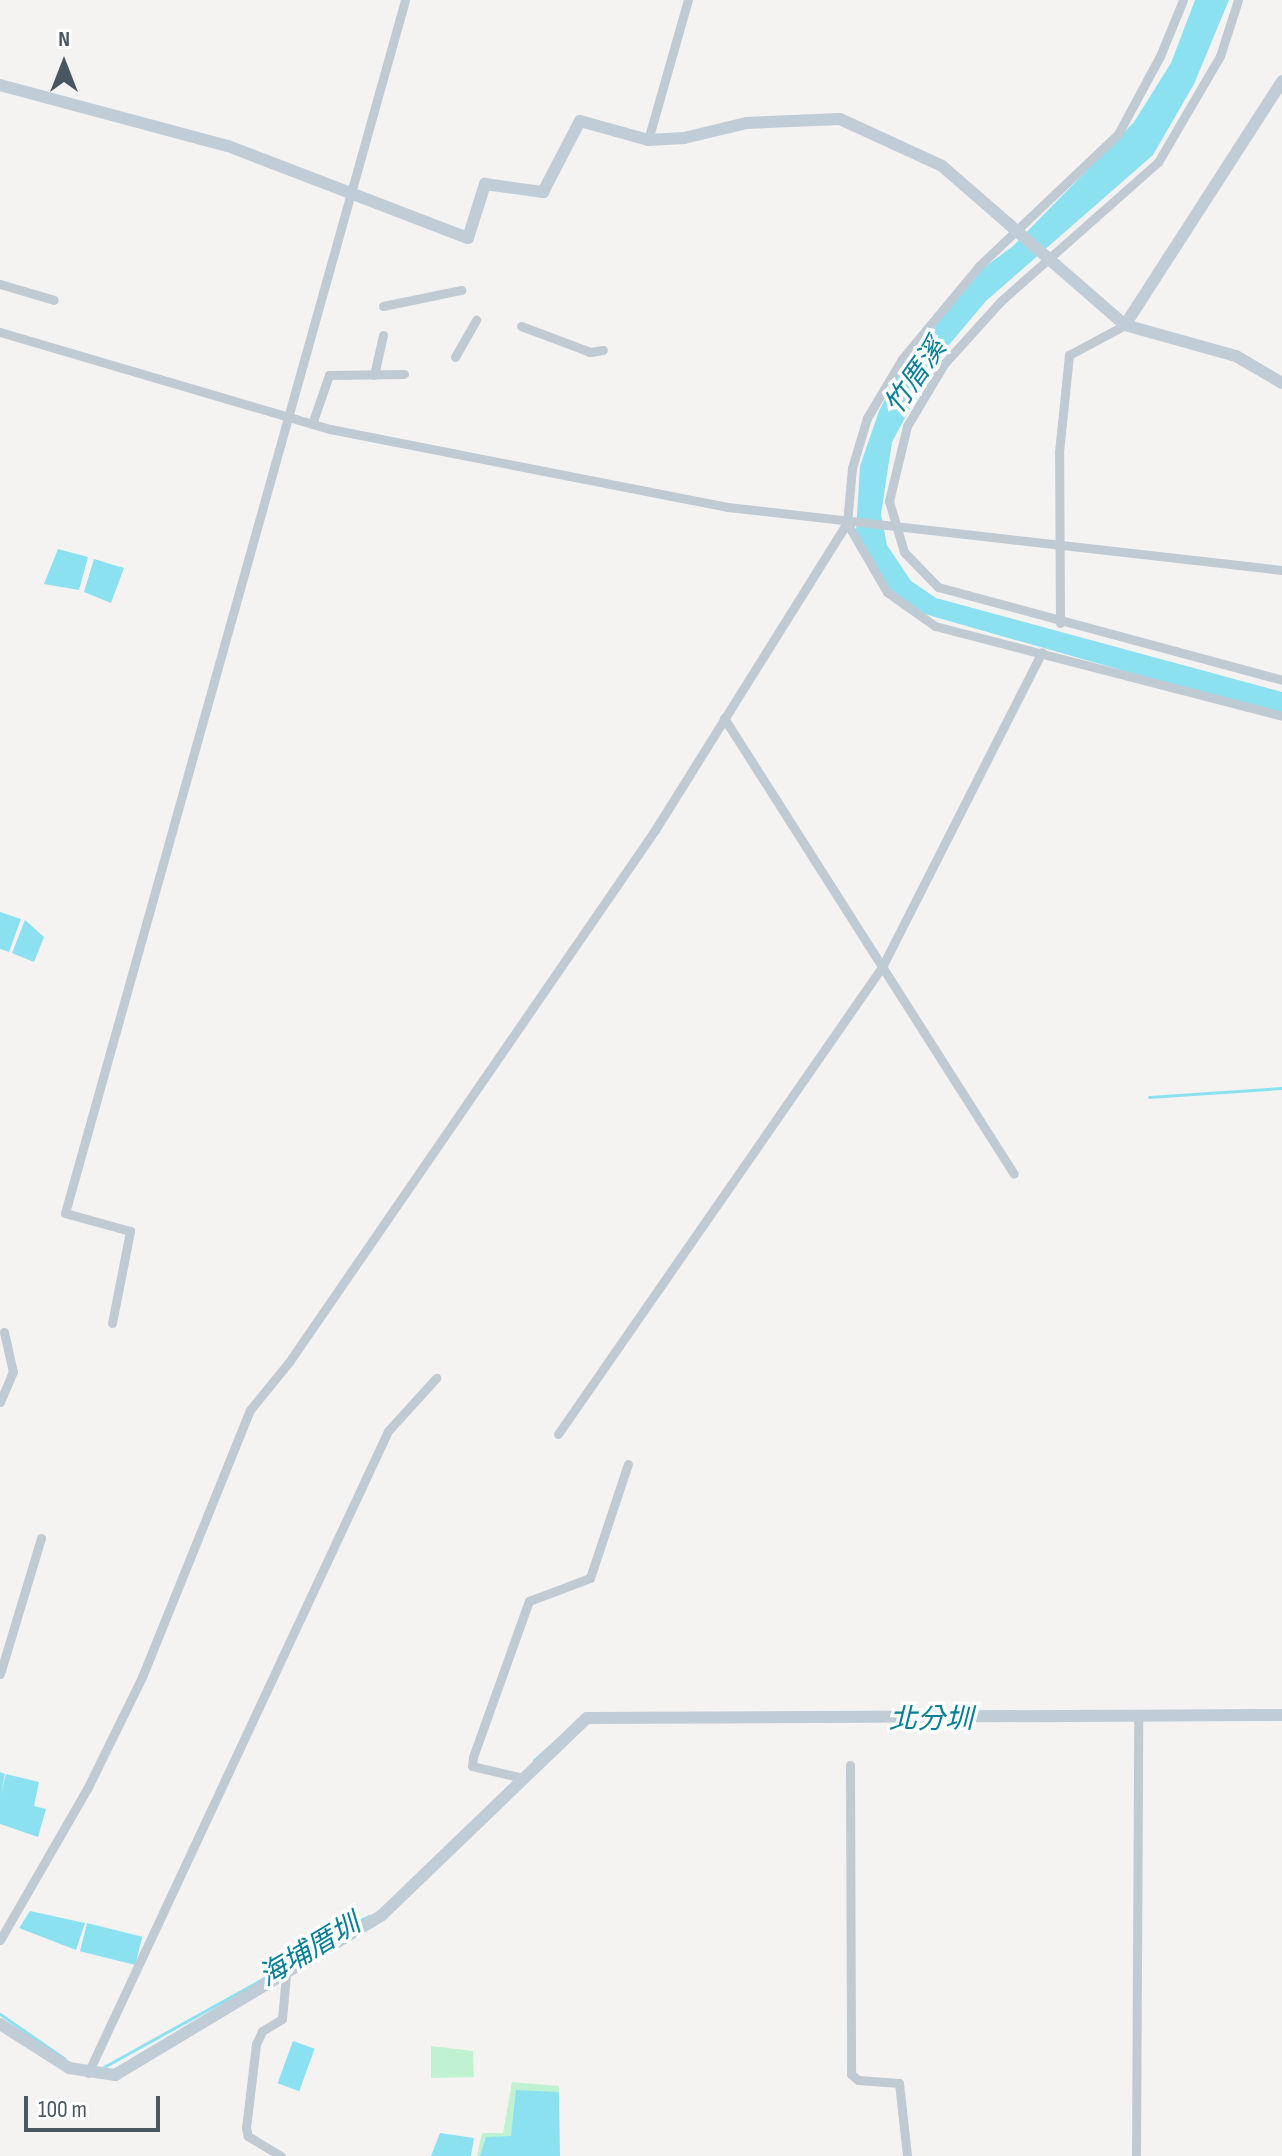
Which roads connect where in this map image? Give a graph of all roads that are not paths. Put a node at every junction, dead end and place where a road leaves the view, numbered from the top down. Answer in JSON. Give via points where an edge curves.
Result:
{"nodes":[{"id":1,"x":405,"y":0,"type":"edge"},
{"id":2,"x":688,"y":0,"type":"edge"},
{"id":3,"x":1183,"y":0,"type":"edge"},
{"id":4,"x":1238,"y":0,"type":"edge"},
{"id":5,"x":1282,"y":81,"type":"edge"},
{"id":6,"x":0,"y":85,"type":"edge"},
{"id":7,"x":648,"y":140,"type":"junction"},
{"id":8,"x":352,"y":195,"type":"junction"},
{"id":9,"x":1015,"y":231,"type":"junction"},
{"id":10,"x":1046,"y":260,"type":"junction"},
{"id":11,"x":0,"y":284,"type":"edge"},
{"id":12,"x":461,"y":290,"type":"dead end"},
{"id":13,"x":54,"y":300,"type":"dead end"},
{"id":14,"x":383,"y":306,"type":"dead end"},
{"id":15,"x":476,"y":320,"type":"dead end"},
{"id":16,"x":1125,"y":325,"type":"junction"},
{"id":17,"x":521,"y":326,"type":"dead end"},
{"id":18,"x":0,"y":332,"type":"edge"},
{"id":19,"x":383,"y":335,"type":"dead end"},
{"id":20,"x":603,"y":350,"type":"dead end"},
{"id":21,"x":455,"y":357,"type":"dead end"},
{"id":22,"x":404,"y":374,"type":"dead end"},
{"id":23,"x":374,"y":375,"type":"junction"},
{"id":24,"x":1282,"y":383,"type":"edge"},
{"id":25,"x":287,"y":418,"type":"junction"},
{"id":26,"x":312,"y":424,"type":"junction"},
{"id":27,"x":847,"y":523,"type":"junction"},
{"id":28,"x":894,"y":529,"type":"junction"},
{"id":29,"x":1063,"y":548,"type":"junction"},
{"id":30,"x":1282,"y":570,"type":"edge"},
{"id":31,"x":1060,"y":623,"type":"junction"},
{"id":32,"x":1042,"y":652,"type":"junction"},
{"id":33,"x":1282,"y":680,"type":"edge"},
{"id":34,"x":1282,"y":716,"type":"edge"},
{"id":35,"x":724,"y":718,"type":"junction"},
{"id":36,"x":882,"y":967,"type":"junction"},
{"id":37,"x":1014,"y":1174,"type":"dead end"},
{"id":38,"x":112,"y":1323,"type":"dead end"},
{"id":39,"x":4,"y":1332,"type":"dead end"},
{"id":40,"x":436,"y":1378,"type":"dead end"},
{"id":41,"x":0,"y":1402,"type":"edge"},
{"id":42,"x":558,"y":1434,"type":"dead end"},
{"id":43,"x":628,"y":1464,"type":"dead end"},
{"id":44,"x":41,"y":1538,"type":"dead end"},
{"id":45,"x":0,"y":1674,"type":"edge"},
{"id":46,"x":1282,"y":1715,"type":"edge"},
{"id":47,"x":1138,"y":1720,"type":"junction"},
{"id":48,"x":850,"y":1765,"type":"dead end"},
{"id":49,"x":523,"y":1778,"type":"junction"},
{"id":50,"x":0,"y":1940,"type":"edge"},
{"id":51,"x":286,"y":1975,"type":"junction"},
{"id":52,"x":0,"y":2024,"type":"edge"},
{"id":53,"x":88,"y":2073,"type":"junction"},
{"id":54,"x":281,"y":2156,"type":"edge"},
{"id":55,"x":907,"y":2156,"type":"edge"},
{"id":56,"x":1136,"y":2156,"type":"edge"}],
"edges":[{"from":1,"to":8,"type":"street"},
{"from":2,"to":7,"type":"street"},
{"from":3,"to":9,"type":"street","via":[[1118,134]]},
{"from":4,"to":10,"type":"street","via":[[1220,56],[1158,162]]},
{"from":5,"to":16,"type":"street"},
{"from":6,"to":8,"type":"street","via":[[228,146]]},
{"from":7,"to":8,"type":"street","via":[[580,121],[543,192],[485,184],[468,238]]},
{"from":7,"to":9,"type":"street","via":[[684,138],[747,123],[840,119],[942,166]]},
{"from":8,"to":25,"type":"street"},
{"from":9,"to":10,"type":"street"},
{"from":9,"to":27,"type":"street","via":[[927,325],[867,418],[852,468]]},
{"from":10,"to":16,"type":"street"},
{"from":10,"to":28,"type":"street","via":[[944,364],[907,426],[889,501]]},
{"from":11,"to":13,"type":"street"},
{"from":12,"to":14,"type":"street"},
{"from":15,"to":21,"type":"street"},
{"from":16,"to":24,"type":"street","via":[[1236,356]]},
{"from":16,"to":29,"type":"street","via":[[1069,355],[1059,452]]},
{"from":17,"to":20,"type":"street","via":[[590,352]]},
{"from":18,"to":25,"type":"street"},
{"from":19,"to":23,"type":"street"},
{"from":22,"to":23,"type":"street"},
{"from":23,"to":26,"type":"street","via":[[329,375]]},
{"from":25,"to":26,"type":"street"},
{"from":25,"to":38,"type":"street","via":[[65,1213],[130,1231]]},
{"from":26,"to":27,"type":"street","via":[[728,507]]},
{"from":27,"to":28,"type":"street"},
{"from":27,"to":32,"type":"street","via":[[887,592],[906,608],[935,626]]},
{"from":27,"to":35,"type":"street"},
{"from":28,"to":29,"type":"street"},
{"from":28,"to":31,"type":"street","via":[[908,560],[938,587]]},
{"from":29,"to":30,"type":"street"},
{"from":29,"to":31,"type":"street"},
{"from":31,"to":33,"type":"street"},
{"from":32,"to":34,"type":"street"},
{"from":32,"to":36,"type":"street"},
{"from":35,"to":36,"type":"street"},
{"from":35,"to":50,"type":"street","via":[[655,830],[289,1362],[250,1410],[142,1677],[87,1789]]},
{"from":36,"to":37,"type":"street"},
{"from":36,"to":42,"type":"street"},
{"from":39,"to":41,"type":"street","via":[[13,1372]]},
{"from":40,"to":53,"type":"street","via":[[388,1431]]},
{"from":43,"to":49,"type":"street","via":[[590,1578],[529,1601],[473,1757],[472,1766]]},
{"from":44,"to":45,"type":"street"},
{"from":46,"to":47,"type":"street"},
{"from":47,"to":49,"type":"street","via":[[605,1714],[587,1718]]},
{"from":47,"to":56,"type":"street"},
{"from":48,"to":55,"type":"street","via":[[851,2074],[858,2080],[899,2083]]},
{"from":49,"to":51,"type":"street","via":[[399,1901]]},
{"from":51,"to":53,"type":"street","via":[[115,2075]]},
{"from":51,"to":54,"type":"street","via":[[282,2019],[262,2031],[256,2044],[246,2128],[248,2136]]},
{"from":52,"to":53,"type":"street","via":[[69,2068]]}]}
